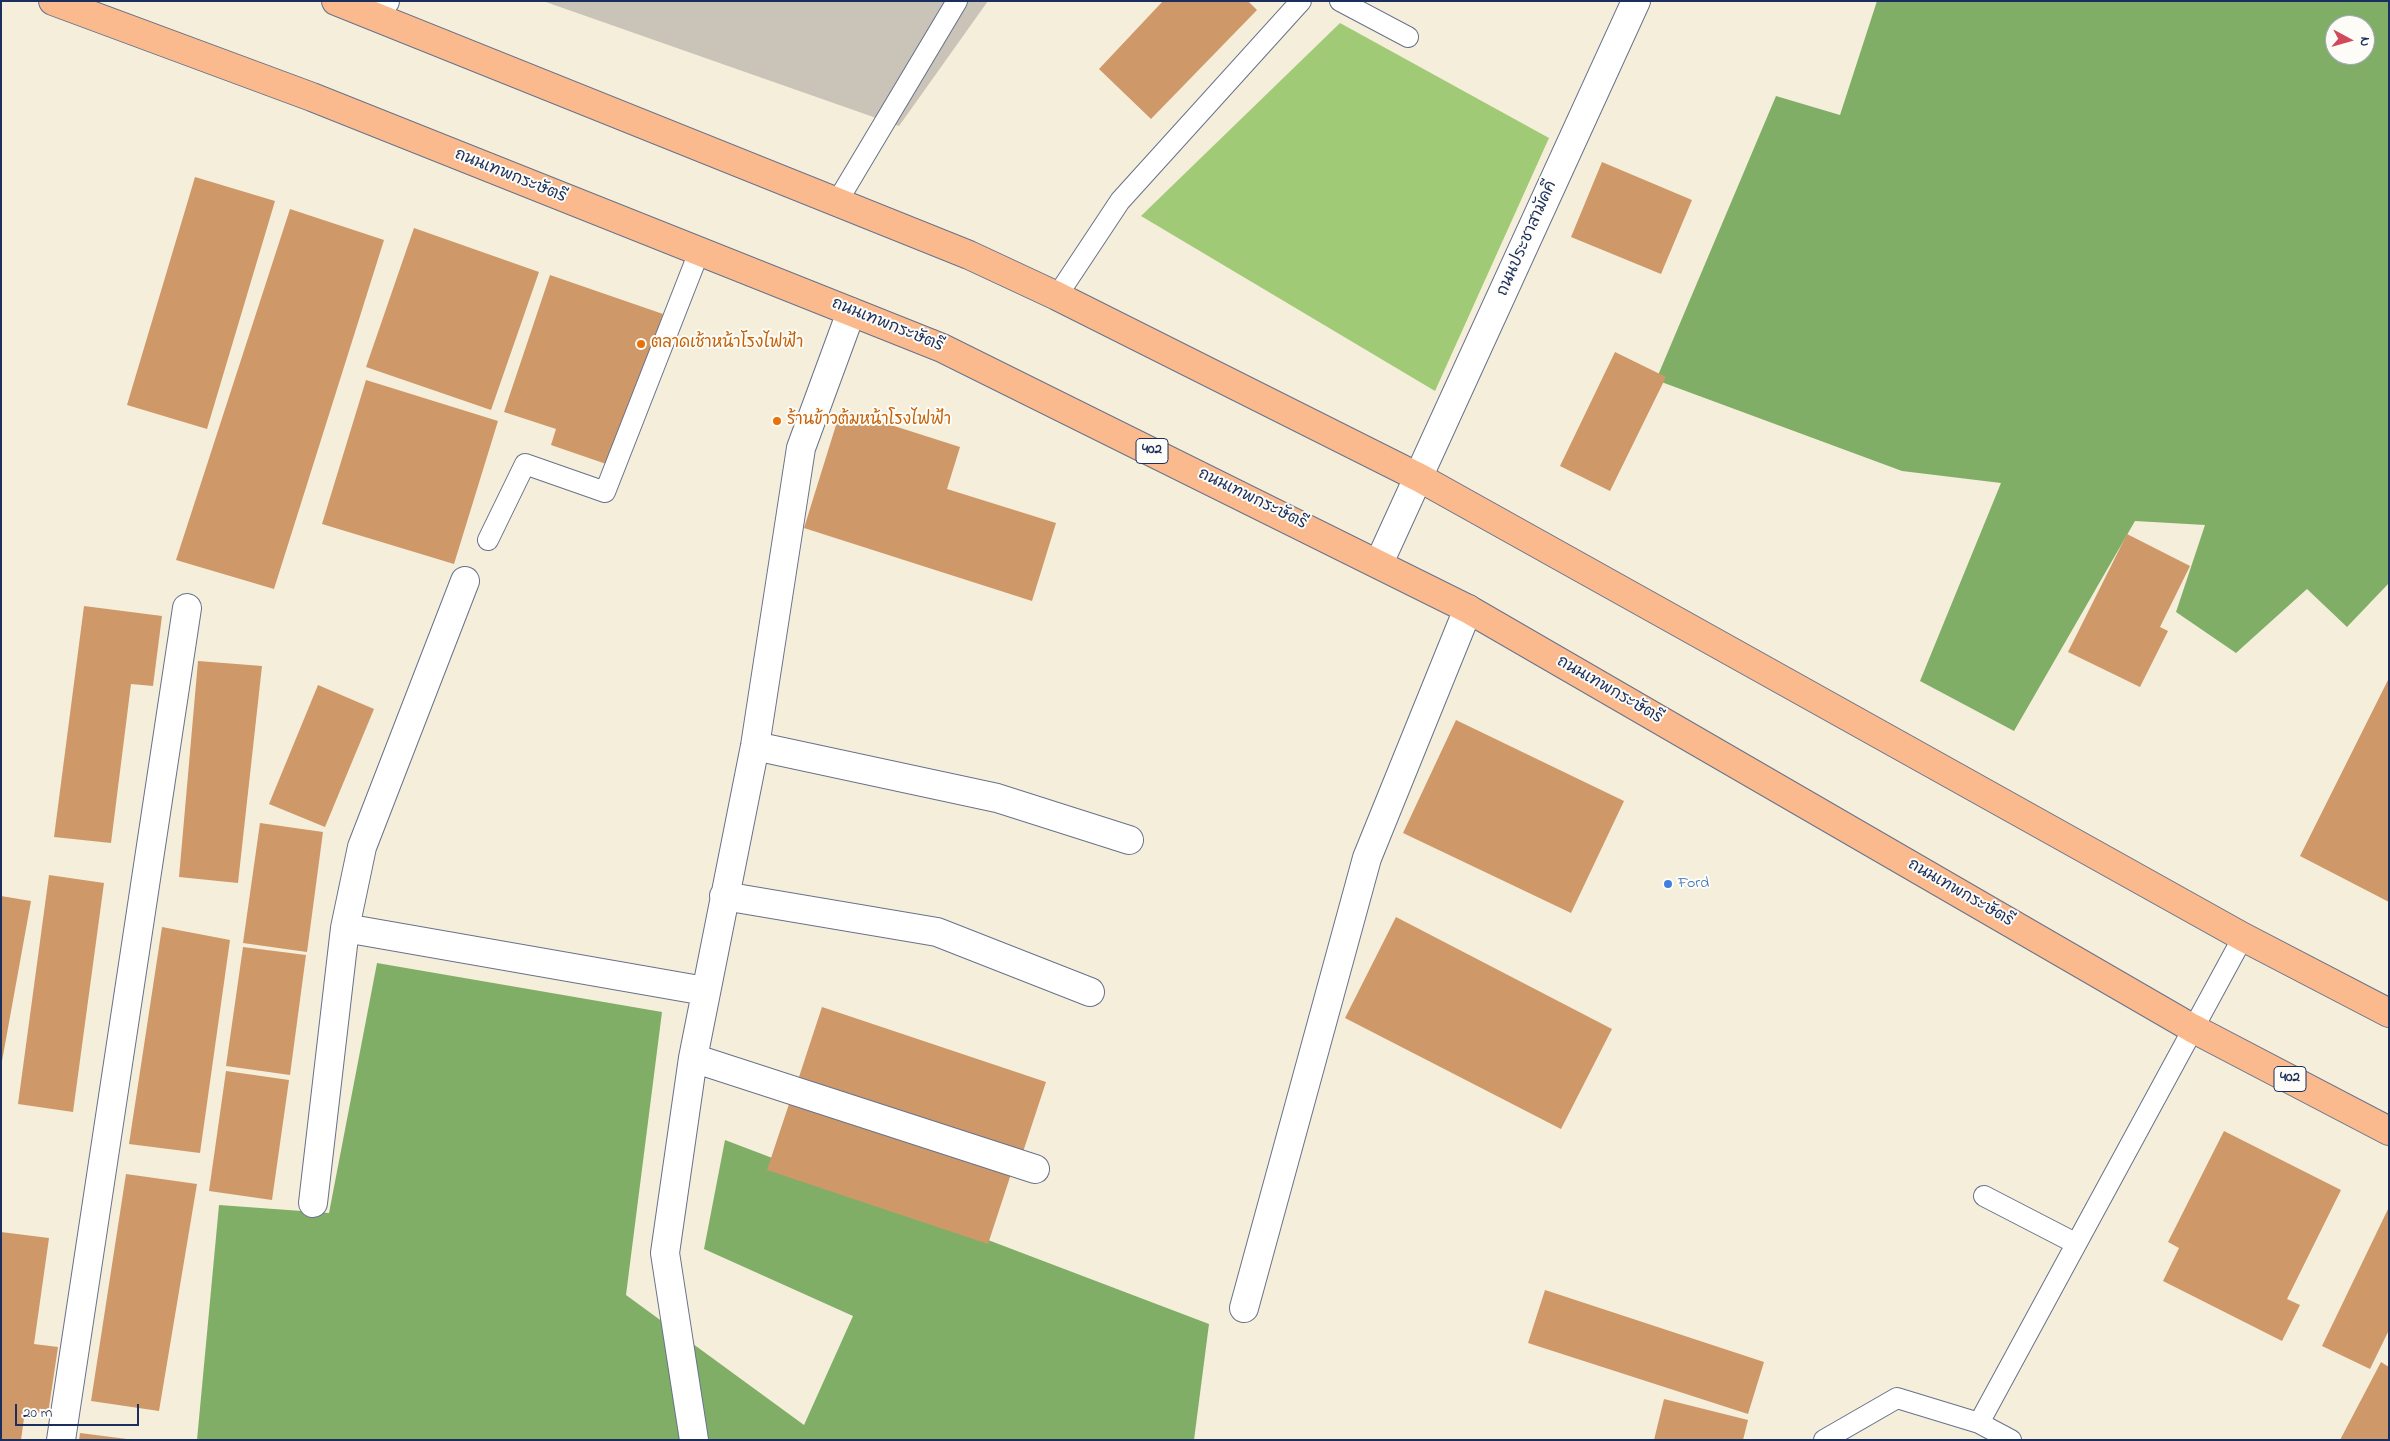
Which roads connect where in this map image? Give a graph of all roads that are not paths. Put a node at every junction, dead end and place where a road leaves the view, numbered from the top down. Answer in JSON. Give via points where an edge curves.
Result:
{"nodes":[{"id":1,"x":53,"y":1,"type":"edge"},
{"id":2,"x":336,"y":1,"type":"edge"},
{"id":3,"x":957,"y":1,"type":"edge"},
{"id":4,"x":1301,"y":1,"type":"edge"},
{"id":5,"x":1340,"y":1,"type":"edge"},
{"id":6,"x":1636,"y":1,"type":"edge"},
{"id":7,"x":378,"y":7,"type":"edge"},
{"id":8,"x":1408,"y":37,"type":"dead end"},
{"id":9,"x":837,"y":202,"type":"junction"},
{"id":10,"x":699,"y":252,"type":"junction"},
{"id":11,"x":1057,"y":296,"type":"junction"},
{"id":12,"x":851,"y":312,"type":"junction"},
{"id":13,"x":1420,"y":478,"type":"junction"},
{"id":14,"x":488,"y":540,"type":"dead end"},
{"id":15,"x":1379,"y":563,"type":"junction"},
{"id":16,"x":465,"y":582,"type":"dead end"},
{"id":17,"x":187,"y":608,"type":"dead end"},
{"id":18,"x":1468,"y":608,"type":"junction"},
{"id":19,"x":754,"y":746,"type":"junction"},
{"id":20,"x":1129,"y":840,"type":"dead end"},
{"id":21,"x":724,"y":896,"type":"junction"},
{"id":22,"x":345,"y":928,"type":"junction"},
{"id":23,"x":2243,"y":937,"type":"junction"},
{"id":24,"x":705,"y":991,"type":"junction"},
{"id":25,"x":1090,"y":992,"type":"dead end"},
{"id":26,"x":2389,"y":1013,"type":"edge"},
{"id":27,"x":2192,"y":1028,"type":"junction"},
{"id":28,"x":693,"y":1058,"type":"junction"},
{"id":29,"x":2389,"y":1130,"type":"edge"},
{"id":30,"x":1036,"y":1170,"type":"dead end"},
{"id":31,"x":1984,"y":1196,"type":"dead end"},
{"id":32,"x":313,"y":1203,"type":"dead end"},
{"id":33,"x":2075,"y":1243,"type":"junction"},
{"id":34,"x":1244,"y":1308,"type":"dead end"},
{"id":35,"x":1979,"y":1423,"type":"junction"},
{"id":36,"x":61,"y":1440,"type":"edge"},
{"id":37,"x":694,"y":1440,"type":"edge"},
{"id":38,"x":1824,"y":1440,"type":"edge"},
{"id":39,"x":2011,"y":1440,"type":"edge"}],
"edges":[{"from":1,"to":10,"type":"main road","name":"ถนนเทพกระษัตรี","number":"402","via":[[312,97]]},
{"from":2,"to":7,"type":"main road"},
{"from":3,"to":9,"type":"lane"},
{"from":4,"to":11,"type":"lane","via":[[1120,201]]},
{"from":5,"to":8,"type":"lane"},
{"from":6,"to":13,"type":"street","name":"ถนนประชาสามัคคี"},
{"from":7,"to":9,"type":"main road"},
{"from":9,"to":11,"type":"main road","via":[[969,255]]},
{"from":10,"to":12,"type":"main road","name":"ถนนเทพกระษัตรี","number":"402"},
{"from":10,"to":14,"type":"lane","via":[[605,492],[525,464]]},
{"from":11,"to":13,"type":"main road"},
{"from":12,"to":15,"type":"main road","name":"ถนนเทพกระษัตรี","number":"402","via":[[942,348]]},
{"from":12,"to":19,"type":"street","via":[[801,448]]},
{"from":13,"to":15,"type":"street","name":"ถนนประชาสามัคคี"},
{"from":13,"to":23,"type":"main road"},
{"from":15,"to":18,"type":"main road","name":"ถนนเทพกระษัตรี","number":"402"},
{"from":16,"to":22,"type":"street","via":[[362,847]]},
{"from":17,"to":36,"type":"street"},
{"from":18,"to":27,"type":"main road","name":"ถนนเทพกระษัตรี","number":"402"},
{"from":18,"to":34,"type":"street","via":[[1367,858]]},
{"from":19,"to":20,"type":"street","via":[[997,798]]},
{"from":19,"to":21,"type":"street"},
{"from":21,"to":24,"type":"street"},
{"from":21,"to":25,"type":"street","via":[[937,932]]},
{"from":22,"to":24,"type":"street"},
{"from":22,"to":32,"type":"street"},
{"from":23,"to":26,"type":"main road"},
{"from":23,"to":27,"type":"lane"},
{"from":24,"to":28,"type":"street"},
{"from":27,"to":29,"type":"main road","name":"ถนนเทพกระษัตรี","number":"402"},
{"from":27,"to":33,"type":"lane"},
{"from":28,"to":30,"type":"street"},
{"from":28,"to":37,"type":"street","via":[[665,1253]]},
{"from":31,"to":33,"type":"lane"},
{"from":33,"to":35,"type":"lane"},
{"from":35,"to":38,"type":"lane","via":[[1897,1398]]},
{"from":35,"to":39,"type":"lane"}]}
